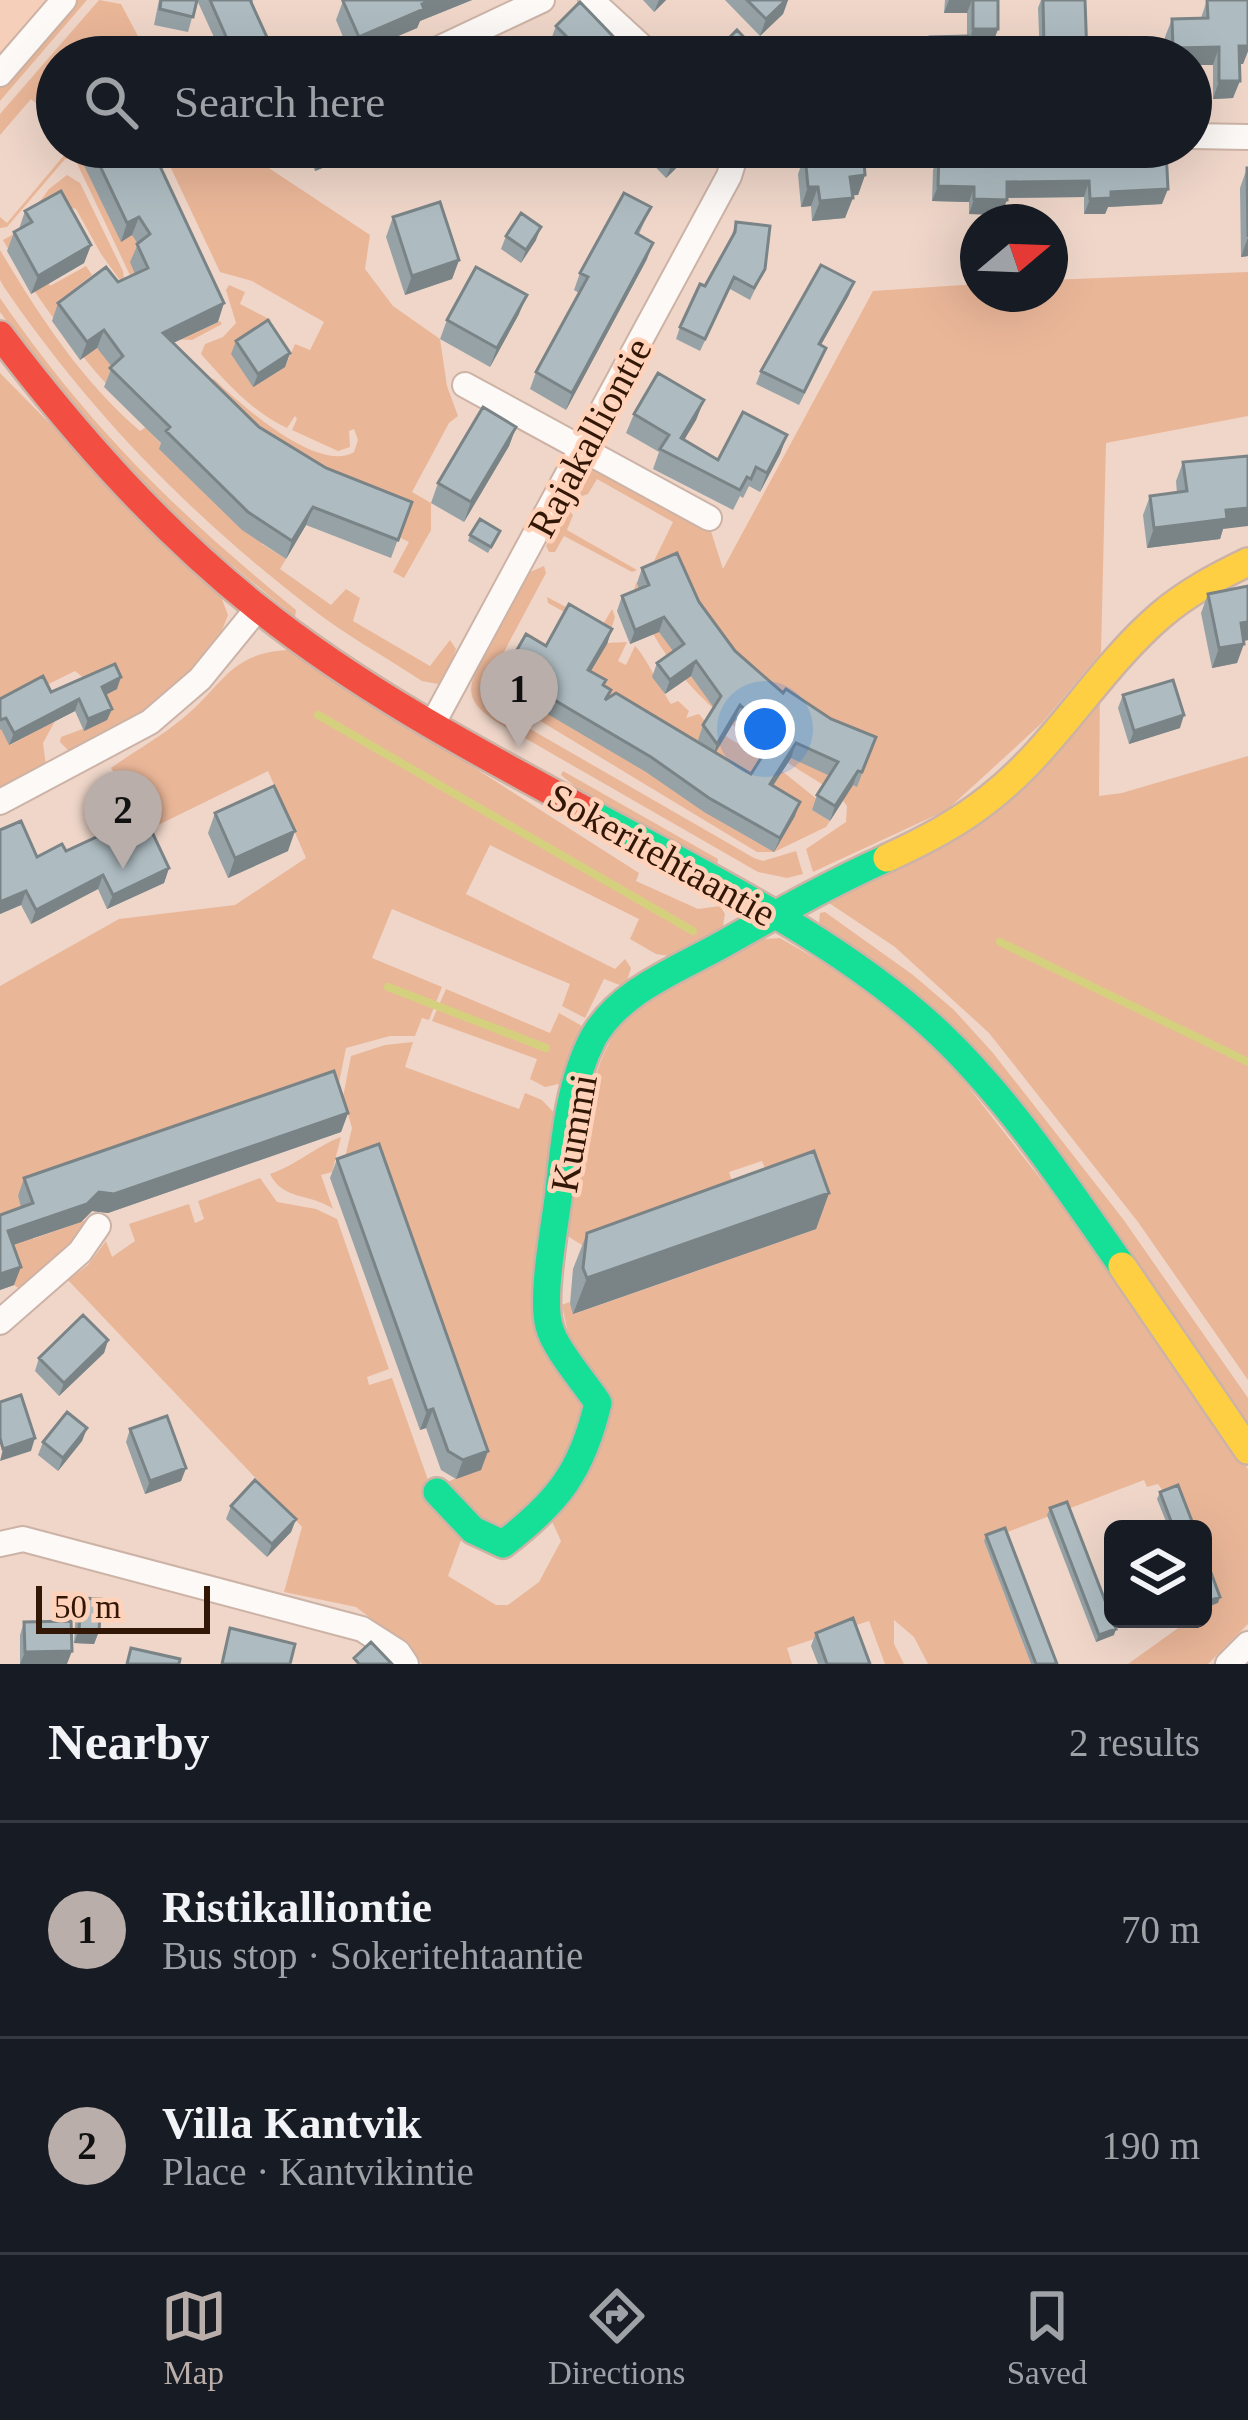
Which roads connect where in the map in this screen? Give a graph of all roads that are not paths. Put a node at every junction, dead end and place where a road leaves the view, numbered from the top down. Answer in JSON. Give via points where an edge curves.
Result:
{"nodes":[{"id":1,"x":64,"y":0,"type":"edge"},
{"id":2,"x":542,"y":0,"type":"edge"},
{"id":3,"x":591,"y":0,"type":"edge"},
{"id":4,"x":466,"y":36,"type":"edge"},
{"id":5,"x":630,"y":36,"type":"edge"},
{"id":6,"x":0,"y":74,"type":"edge"},
{"id":7,"x":1212,"y":136,"type":"edge"},
{"id":8,"x":1248,"y":137,"type":"edge"},
{"id":9,"x":732,"y":168,"type":"edge"},
{"id":10,"x":0,"y":335,"type":"edge"},
{"id":11,"x":465,"y":385,"type":"dead end"},
{"id":12,"x":583,"y":449,"type":"junction"},
{"id":13,"x":709,"y":518,"type":"dead end"},
{"id":14,"x":1248,"y":562,"type":"edge"},
{"id":15,"x":257,"y":610,"type":"junction"},
{"id":16,"x":432,"y":725,"type":"junction"},
{"id":17,"x":0,"y":802,"type":"edge"},
{"id":18,"x":773,"y":916,"type":"junction"},
{"id":19,"x":98,"y":1226,"type":"dead end"},
{"id":20,"x":0,"y":1322,"type":"edge"},
{"id":21,"x":1248,"y":1450,"type":"edge"},
{"id":22,"x":437,"y":1492,"type":"dead end"},
{"id":23,"x":0,"y":1544,"type":"edge"},
{"id":24,"x":1248,"y":1644,"type":"edge"},
{"id":25,"x":406,"y":1664,"type":"edge"},
{"id":26,"x":1228,"y":1664,"type":"edge"}],
"edges":[{"from":1,"to":6,"type":"street"},
{"from":2,"to":4,"type":"street"},
{"from":3,"to":5,"type":"street"},
{"from":7,"to":8,"type":"street"},
{"from":9,"to":12,"type":"street","name":"Rajakalliontie"},
{"from":10,"to":15,"type":"street","name":"Sokeritehtaantie","via":[[63,421],[170,534]]},
{"from":11,"to":12,"type":"street"},
{"from":12,"to":13,"type":"street"},
{"from":12,"to":16,"type":"street","name":"Rajakalliontie"},
{"from":14,"to":18,"type":"street","name":"Kummi","via":[[1151,619],[984,803]]},
{"from":15,"to":16,"type":"street","name":"Sokeritehtaantie"},
{"from":15,"to":17,"type":"street","via":[[200,679],[150,722]]},
{"from":16,"to":18,"type":"street","name":"Sokeritehtaantie"},
{"from":18,"to":21,"type":"street","name":"Sokeritehtaantie","via":[[927,1022],[986,1084]]},
{"from":18,"to":22,"type":"street","name":"Kummi","via":[[663,976],[613,1011],[592,1038],[576,1084],[547,1305],[549,1329],[598,1403],[584,1459],[563,1495],[503,1544],[473,1530]]},
{"from":19,"to":20,"type":"street","via":[[68,1264]]},
{"from":23,"to":25,"type":"street","via":[[23,1539],[362,1628]]},
{"from":24,"to":26,"type":"street"}]}
